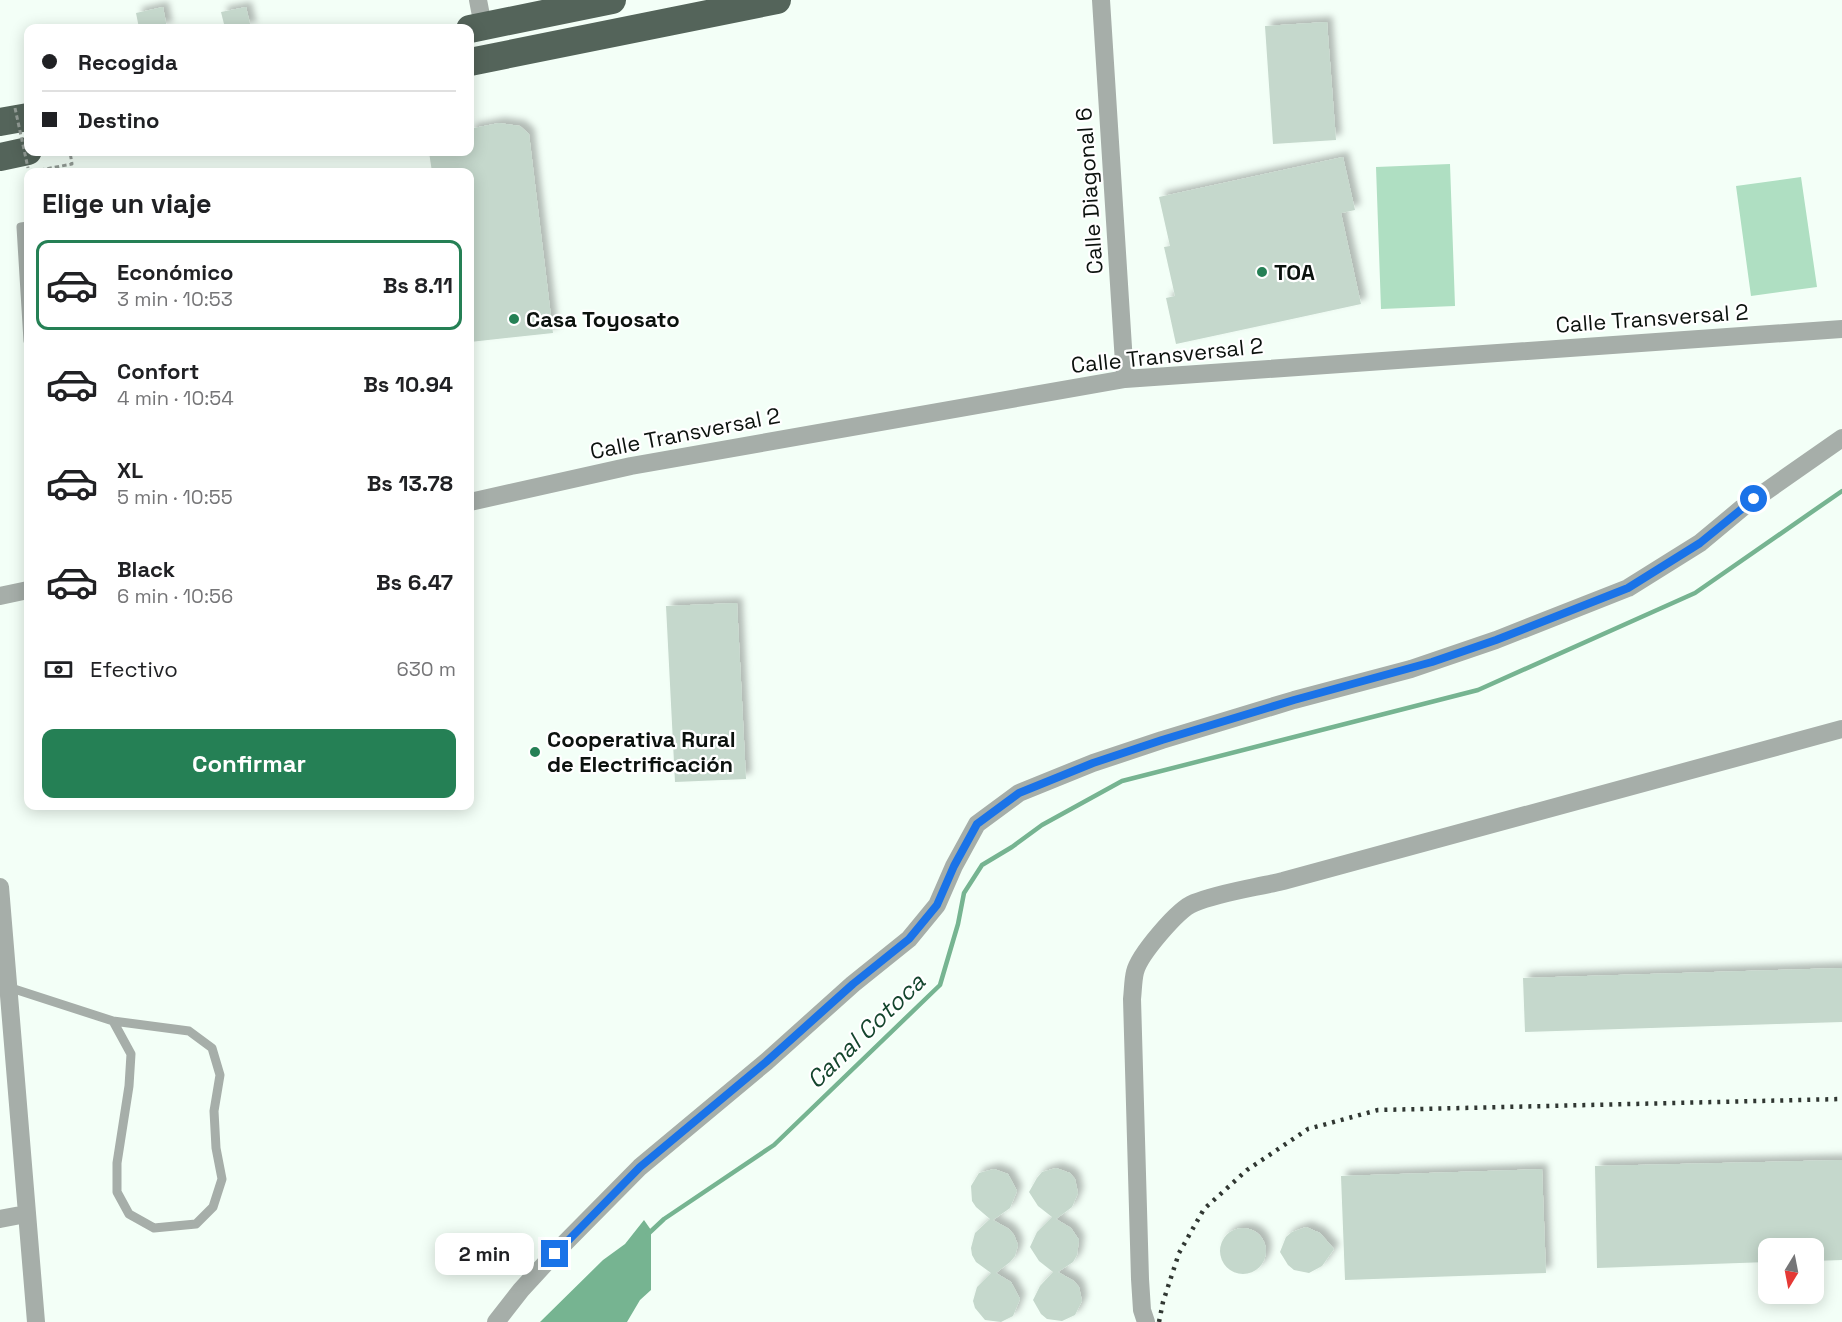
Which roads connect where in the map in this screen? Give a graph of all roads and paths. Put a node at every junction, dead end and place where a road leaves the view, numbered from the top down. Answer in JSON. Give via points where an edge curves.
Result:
{"nodes":[{"id":1,"x":612,"y":0,"type":"edge"},
{"id":2,"x":777,"y":0,"type":"edge"},
{"id":3,"x":1101,"y":0,"type":"edge"},
{"id":4,"x":477,"y":18,"type":"edge"},
{"id":5,"x":474,"y":61,"type":"edge"},
{"id":6,"x":14,"y":116,"type":"edge"},
{"id":7,"x":24,"y":147,"type":"edge"},
{"id":8,"x":71,"y":156,"type":"edge"},
{"id":9,"x":0,"y":157,"type":"edge"},
{"id":10,"x":28,"y":159,"type":"edge"},
{"id":11,"x":72,"y":164,"type":"dead end"},
{"id":12,"x":24,"y":227,"type":"edge"},
{"id":13,"x":24,"y":276,"type":"edge"},
{"id":14,"x":1842,"y":329,"type":"edge"},
{"id":15,"x":1125,"y":379,"type":"junction"},
{"id":16,"x":1842,"y":438,"type":"edge"},
{"id":17,"x":474,"y":501,"type":"edge"},
{"id":18,"x":24,"y":591,"type":"edge"},
{"id":19,"x":0,"y":596,"type":"edge"},
{"id":20,"x":1842,"y":729,"type":"edge"},
{"id":21,"x":0,"y":887,"type":"edge"},
{"id":22,"x":8,"y":987,"type":"junction"},
{"id":23,"x":112,"y":1021,"type":"junction"},
{"id":24,"x":26,"y":1214,"type":"junction"},
{"id":25,"x":0,"y":1220,"type":"edge"},
{"id":26,"x":36,"y":1322,"type":"edge"},
{"id":27,"x":496,"y":1322,"type":"edge"},
{"id":28,"x":1146,"y":1322,"type":"edge"}],
"edges":[{"from":1,"to":4,"type":"highway"},
{"from":2,"to":5,"type":"highway"},
{"from":3,"to":15,"type":"street","name":"Calle Diagonal 6"},
{"from":6,"to":7,"type":"path","bridge":true},
{"from":8,"to":11,"type":"path"},
{"from":9,"to":10,"type":"highway"},
{"from":12,"to":13,"type":"lane"},
{"from":14,"to":15,"type":"street","name":"Calle Transversal 2"},
{"from":15,"to":17,"type":"street","name":"Calle Transversal 2","via":[[631,466]]},
{"from":16,"to":27,"type":"street","via":[[1742,508],[1700,543],[1628,588],[1411,669],[1162,740],[1019,793],[977,824],[937,905],[909,939],[640,1167],[548,1261]]},
{"from":18,"to":19,"type":"street"},
{"from":20,"to":28,"type":"street","via":[[1218,896],[1192,904],[1175,916],[1135,970],[1132,999],[1140,1279]]},
{"from":21,"to":22,"type":"street"},
{"from":22,"to":23,"type":"lane"},
{"from":22,"to":24,"type":"street"},
{"from":23,"to":23,"type":"lane","via":[[131,1054],[117,1192],[129,1214],[154,1228],[196,1224],[213,1207],[222,1179],[214,1111],[220,1076],[212,1048],[189,1031]]},
{"from":24,"to":25,"type":"street"},
{"from":24,"to":26,"type":"street"}]}
